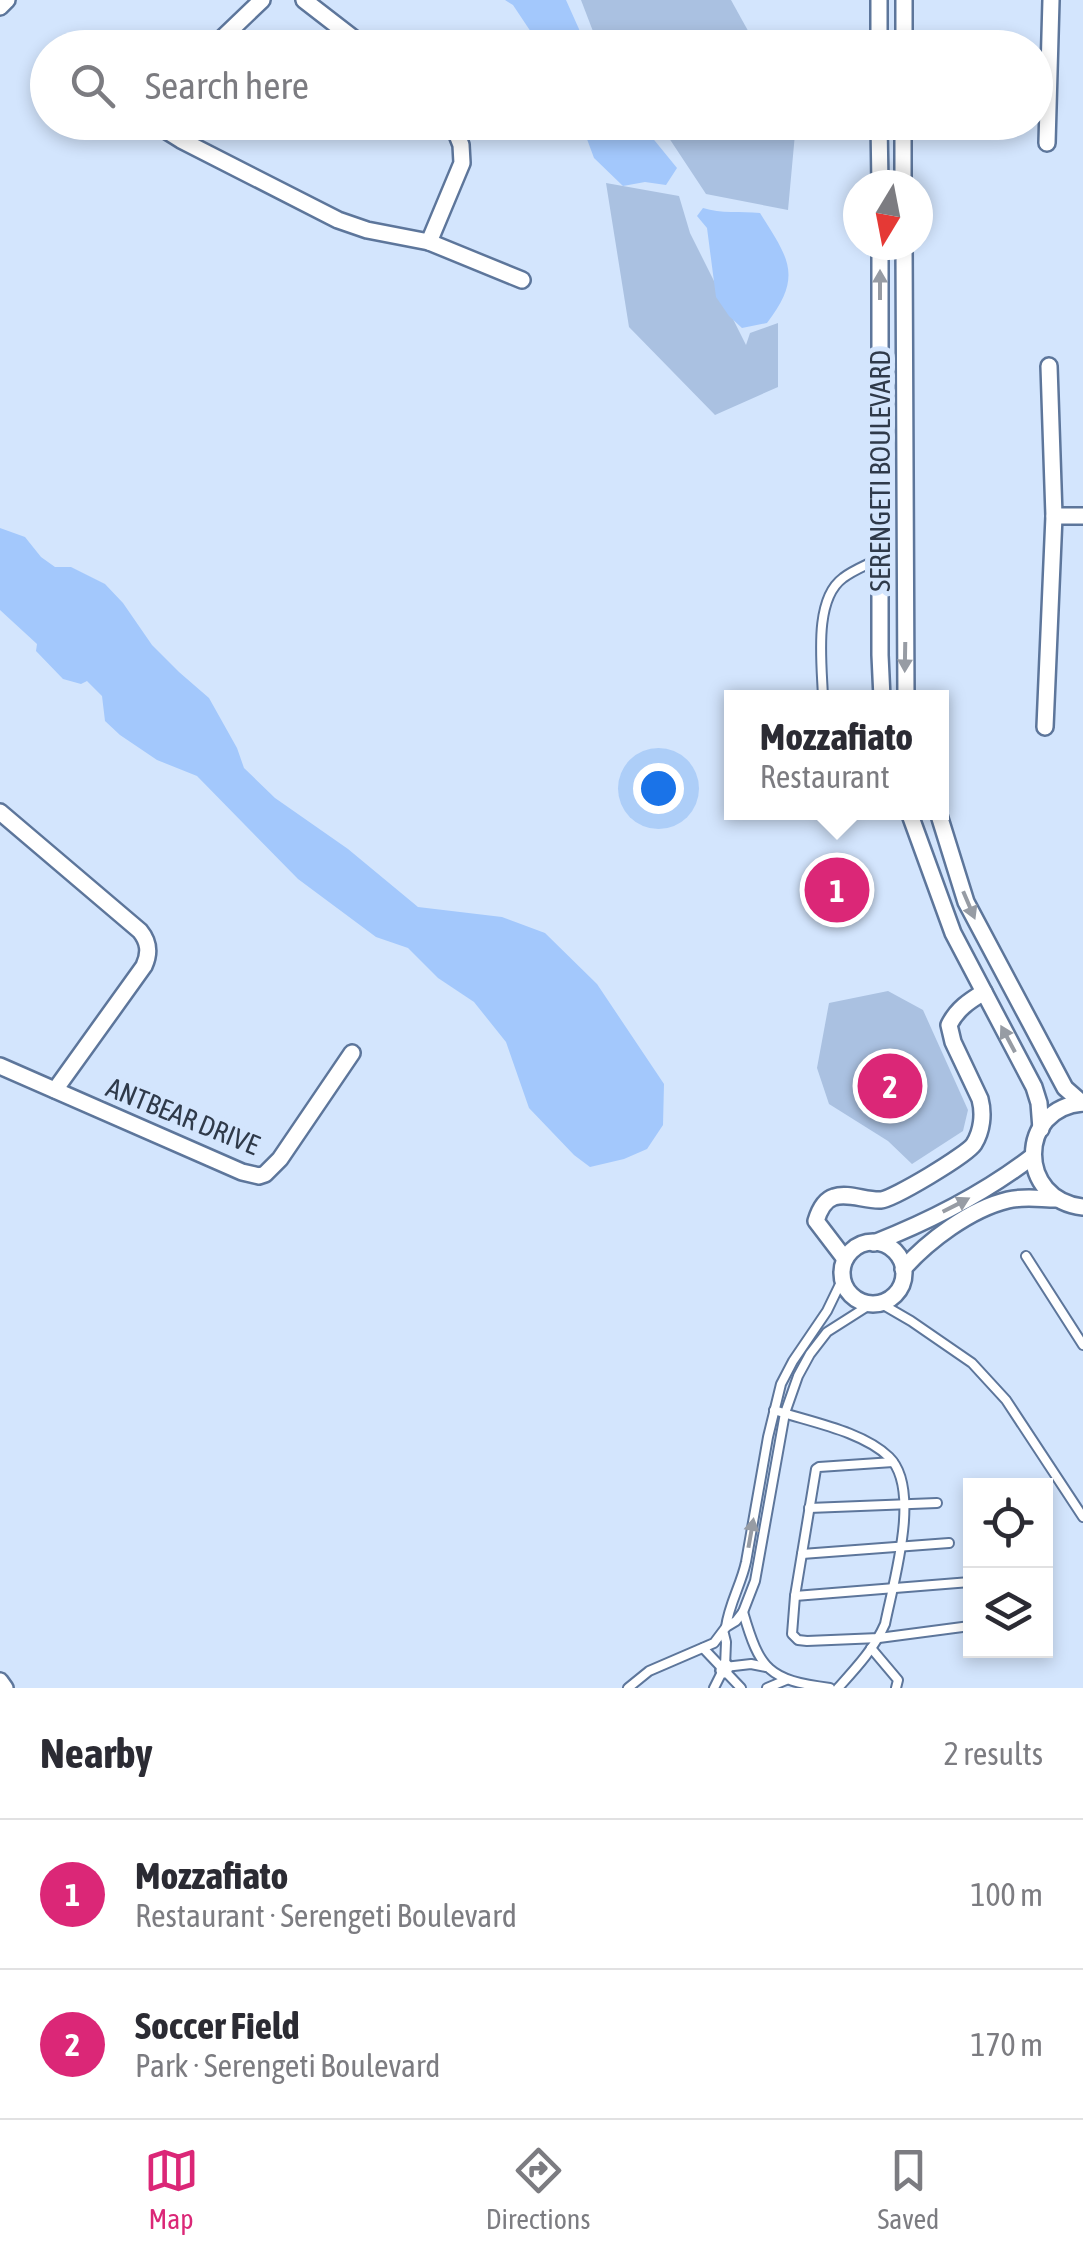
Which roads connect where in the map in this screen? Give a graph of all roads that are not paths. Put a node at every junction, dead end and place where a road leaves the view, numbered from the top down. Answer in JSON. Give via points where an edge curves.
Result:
{"nodes":[{"id":1,"x":8,"y":0,"type":"edge"},
{"id":2,"x":262,"y":0,"type":"edge"},
{"id":3,"x":304,"y":0,"type":"edge"},
{"id":4,"x":879,"y":0,"type":"edge"},
{"id":5,"x":904,"y":0,"type":"edge"},
{"id":6,"x":1050,"y":0,"type":"edge"},
{"id":7,"x":0,"y":7,"type":"edge"},
{"id":8,"x":231,"y":30,"type":"edge"},
{"id":9,"x":343,"y":30,"type":"edge"},
{"id":10,"x":879,"y":30,"type":"edge"},
{"id":11,"x":904,"y":30,"type":"edge"},
{"id":12,"x":1049,"y":30,"type":"edge"},
{"id":13,"x":181,"y":140,"type":"edge"},
{"id":14,"x":459,"y":140,"type":"edge"},
{"id":15,"x":879,"y":140,"type":"edge"},
{"id":16,"x":904,"y":140,"type":"edge"},
{"id":17,"x":1047,"y":140,"type":"edge"},
{"id":18,"x":1047,"y":143,"type":"dead end"},
{"id":19,"x":880,"y":170,"type":"edge"},
{"id":20,"x":903,"y":170,"type":"edge"},
{"id":21,"x":429,"y":242,"type":"junction"},
{"id":22,"x":880,"y":260,"type":"edge"},
{"id":23,"x":904,"y":260,"type":"edge"},
{"id":24,"x":522,"y":280,"type":"dead end"},
{"id":25,"x":1049,"y":366,"type":"dead end"},
{"id":26,"x":1054,"y":516,"type":"junction"},
{"id":27,"x":1083,"y":516,"type":"edge"},
{"id":28,"x":880,"y":558,"type":"junction"},
{"id":29,"x":823,"y":690,"type":"edge"},
{"id":30,"x":882,"y":690,"type":"edge"},
{"id":31,"x":906,"y":690,"type":"edge"},
{"id":32,"x":1045,"y":726,"type":"dead end"},
{"id":33,"x":0,"y":812,"type":"edge"},
{"id":34,"x":913,"y":820,"type":"edge"},
{"id":35,"x":940,"y":820,"type":"edge"},
{"id":36,"x":984,"y":992,"type":"junction"},
{"id":37,"x":352,"y":1052,"type":"dead end"},
{"id":38,"x":0,"y":1066,"type":"edge"},
{"id":39,"x":55,"y":1090,"type":"junction"},
{"id":40,"x":1083,"y":1103,"type":"edge"},
{"id":41,"x":1040,"y":1129,"type":"junction"},
{"id":42,"x":1033,"y":1156,"type":"junction"},
{"id":43,"x":1056,"y":1199,"type":"junction"},
{"id":44,"x":1083,"y":1208,"type":"edge"},
{"id":45,"x":874,"y":1243,"type":"junction"},
{"id":46,"x":1026,"y":1256,"type":"dead end"},
{"id":47,"x":845,"y":1259,"type":"junction"},
{"id":48,"x":903,"y":1270,"type":"junction"},
{"id":49,"x":842,"y":1280,"type":"junction"},
{"id":50,"x":875,"y":1304,"type":"junction"},
{"id":51,"x":1083,"y":1345,"type":"edge"},
{"id":52,"x":774,"y":1410,"type":"junction"},
{"id":53,"x":785,"y":1414,"type":"junction"},
{"id":54,"x":894,"y":1462,"type":"junction"},
{"id":55,"x":937,"y":1503,"type":"dead end"},
{"id":56,"x":906,"y":1504,"type":"junction"},
{"id":57,"x":809,"y":1508,"type":"junction"},
{"id":58,"x":1083,"y":1517,"type":"edge"},
{"id":59,"x":950,"y":1543,"type":"dead end"},
{"id":60,"x":900,"y":1547,"type":"junction"},
{"id":61,"x":802,"y":1554,"type":"junction"},
{"id":62,"x":963,"y":1583,"type":"edge"},
{"id":63,"x":892,"y":1590,"type":"junction"},
{"id":64,"x":795,"y":1596,"type":"junction"},
{"id":65,"x":743,"y":1612,"type":"junction"},
{"id":66,"x":963,"y":1627,"type":"edge"},
{"id":67,"x":725,"y":1630,"type":"junction"},
{"id":68,"x":879,"y":1638,"type":"junction"},
{"id":69,"x":703,"y":1648,"type":"junction"},
{"id":70,"x":872,"y":1648,"type":"junction"},
{"id":71,"x":766,"y":1666,"type":"junction"},
{"id":72,"x":724,"y":1668,"type":"junction"},
{"id":73,"x":786,"y":1680,"type":"junction"},
{"id":74,"x":0,"y":1681,"type":"edge"},
{"id":75,"x":5,"y":1688,"type":"edge"},
{"id":76,"x":628,"y":1688,"type":"edge"},
{"id":77,"x":714,"y":1688,"type":"edge"},
{"id":78,"x":741,"y":1688,"type":"edge"},
{"id":79,"x":767,"y":1688,"type":"edge"},
{"id":80,"x":830,"y":1688,"type":"edge"},
{"id":81,"x":838,"y":1688,"type":"edge"},
{"id":82,"x":896,"y":1688,"type":"edge"}],
"edges":[{"from":1,"to":7,"type":"street"},
{"from":2,"to":8,"type":"street"},
{"from":3,"to":9,"type":"street"},
{"from":4,"to":10,"type":"street"},
{"from":5,"to":11,"type":"street"},
{"from":6,"to":12,"type":"street"},
{"from":13,"to":21,"type":"street","via":[[338,220]]},
{"from":14,"to":21,"type":"street","via":[[462,163]]},
{"from":15,"to":19,"type":"street"},
{"from":16,"to":20,"type":"street"},
{"from":17,"to":18,"type":"street"},
{"from":21,"to":24,"type":"street"},
{"from":28,"to":22,"type":"street","name":"SERENGETI BOULEVARD","one_way":true},
{"from":23,"to":31,"type":"street","name":"SERENGETI BOULEVARD","one_way":true},
{"from":25,"to":26,"type":"street"},
{"from":26,"to":27,"type":"street"},
{"from":26,"to":32,"type":"street"},
{"from":28,"to":29,"type":"lane","via":[[842,578],[825,605]]},
{"from":28,"to":30,"type":"street","name":"SERENGETI BOULEVARD"},
{"from":33,"to":39,"type":"street","via":[[148,944],[144,966]]},
{"from":34,"to":36,"type":"street","via":[[953,933]]},
{"from":35,"to":40,"type":"street","one_way":true,"via":[[966,902],[1065,1088]]},
{"from":41,"to":36,"type":"street","one_way":true,"via":[[1034,1086]]},
{"from":36,"to":47,"type":"street","via":[[949,1025],[980,1099],[976,1141],[885,1200],[830,1199],[816,1221]]},
{"from":37,"to":39,"type":"street","name":"ANTBEAR DRIVE","via":[[280,1159],[259,1176]]},
{"from":38,"to":39,"type":"street","name":"ANTBEAR DRIVE"},
{"from":40,"to":41,"type":"street","via":[[1057,1111]]},
{"from":41,"to":42,"type":"street"},
{"from":42,"to":43,"type":"street"},
{"from":45,"to":42,"type":"street","one_way":true,"via":[[998,1182]]},
{"from":43,"to":44,"type":"street"},
{"from":43,"to":48,"type":"street","via":[[1018,1198],[991,1206],[942,1234]]},
{"from":45,"to":47,"type":"street","via":[[860,1245]]},
{"from":45,"to":48,"type":"street","via":[[891,1249]]},
{"from":46,"to":51,"type":"lane"},
{"from":47,"to":49,"type":"street"},
{"from":48,"to":50,"type":"street","via":[[896,1293]]},
{"from":49,"to":50,"type":"street","via":[[853,1297]]},
{"from":49,"to":52,"type":"lane","via":[[793,1360]]},
{"from":50,"to":53,"type":"lane","via":[[827,1332],[804,1365]]},
{"from":50,"to":58,"type":"lane","via":[[972,1363],[1006,1400]]},
{"from":52,"to":53,"type":"lane"},
{"from":67,"to":52,"type":"lane","one_way":true,"via":[[746,1562]]},
{"from":53,"to":54,"type":"lane","via":[[852,1436]]},
{"from":53,"to":65,"type":"lane","via":[[755,1580]]},
{"from":54,"to":56,"type":"lane"},
{"from":54,"to":57,"type":"lane","via":[[819,1467]]},
{"from":55,"to":56,"type":"lane"},
{"from":56,"to":57,"type":"lane"},
{"from":56,"to":60,"type":"lane"},
{"from":57,"to":61,"type":"lane"},
{"from":59,"to":60,"type":"lane"},
{"from":60,"to":61,"type":"lane"},
{"from":60,"to":63,"type":"lane"},
{"from":61,"to":64,"type":"lane"},
{"from":62,"to":63,"type":"lane"},
{"from":63,"to":64,"type":"lane"},
{"from":63,"to":68,"type":"lane"},
{"from":64,"to":68,"type":"lane","via":[[792,1634],[798,1640]]},
{"from":65,"to":67,"type":"lane"},
{"from":65,"to":71,"type":"lane"},
{"from":66,"to":68,"type":"lane"},
{"from":67,"to":69,"type":"lane"},
{"from":67,"to":72,"type":"lane"},
{"from":68,"to":70,"type":"lane"},
{"from":69,"to":72,"type":"lane"},
{"from":69,"to":76,"type":"lane","via":[[649,1671]]},
{"from":70,"to":81,"type":"lane"},
{"from":70,"to":82,"type":"lane","via":[[898,1680]]},
{"from":71,"to":72,"type":"lane"},
{"from":71,"to":73,"type":"lane"},
{"from":72,"to":77,"type":"lane"},
{"from":72,"to":78,"type":"lane"},
{"from":73,"to":79,"type":"lane"},
{"from":73,"to":80,"type":"lane"},
{"from":74,"to":75,"type":"street"}]}
